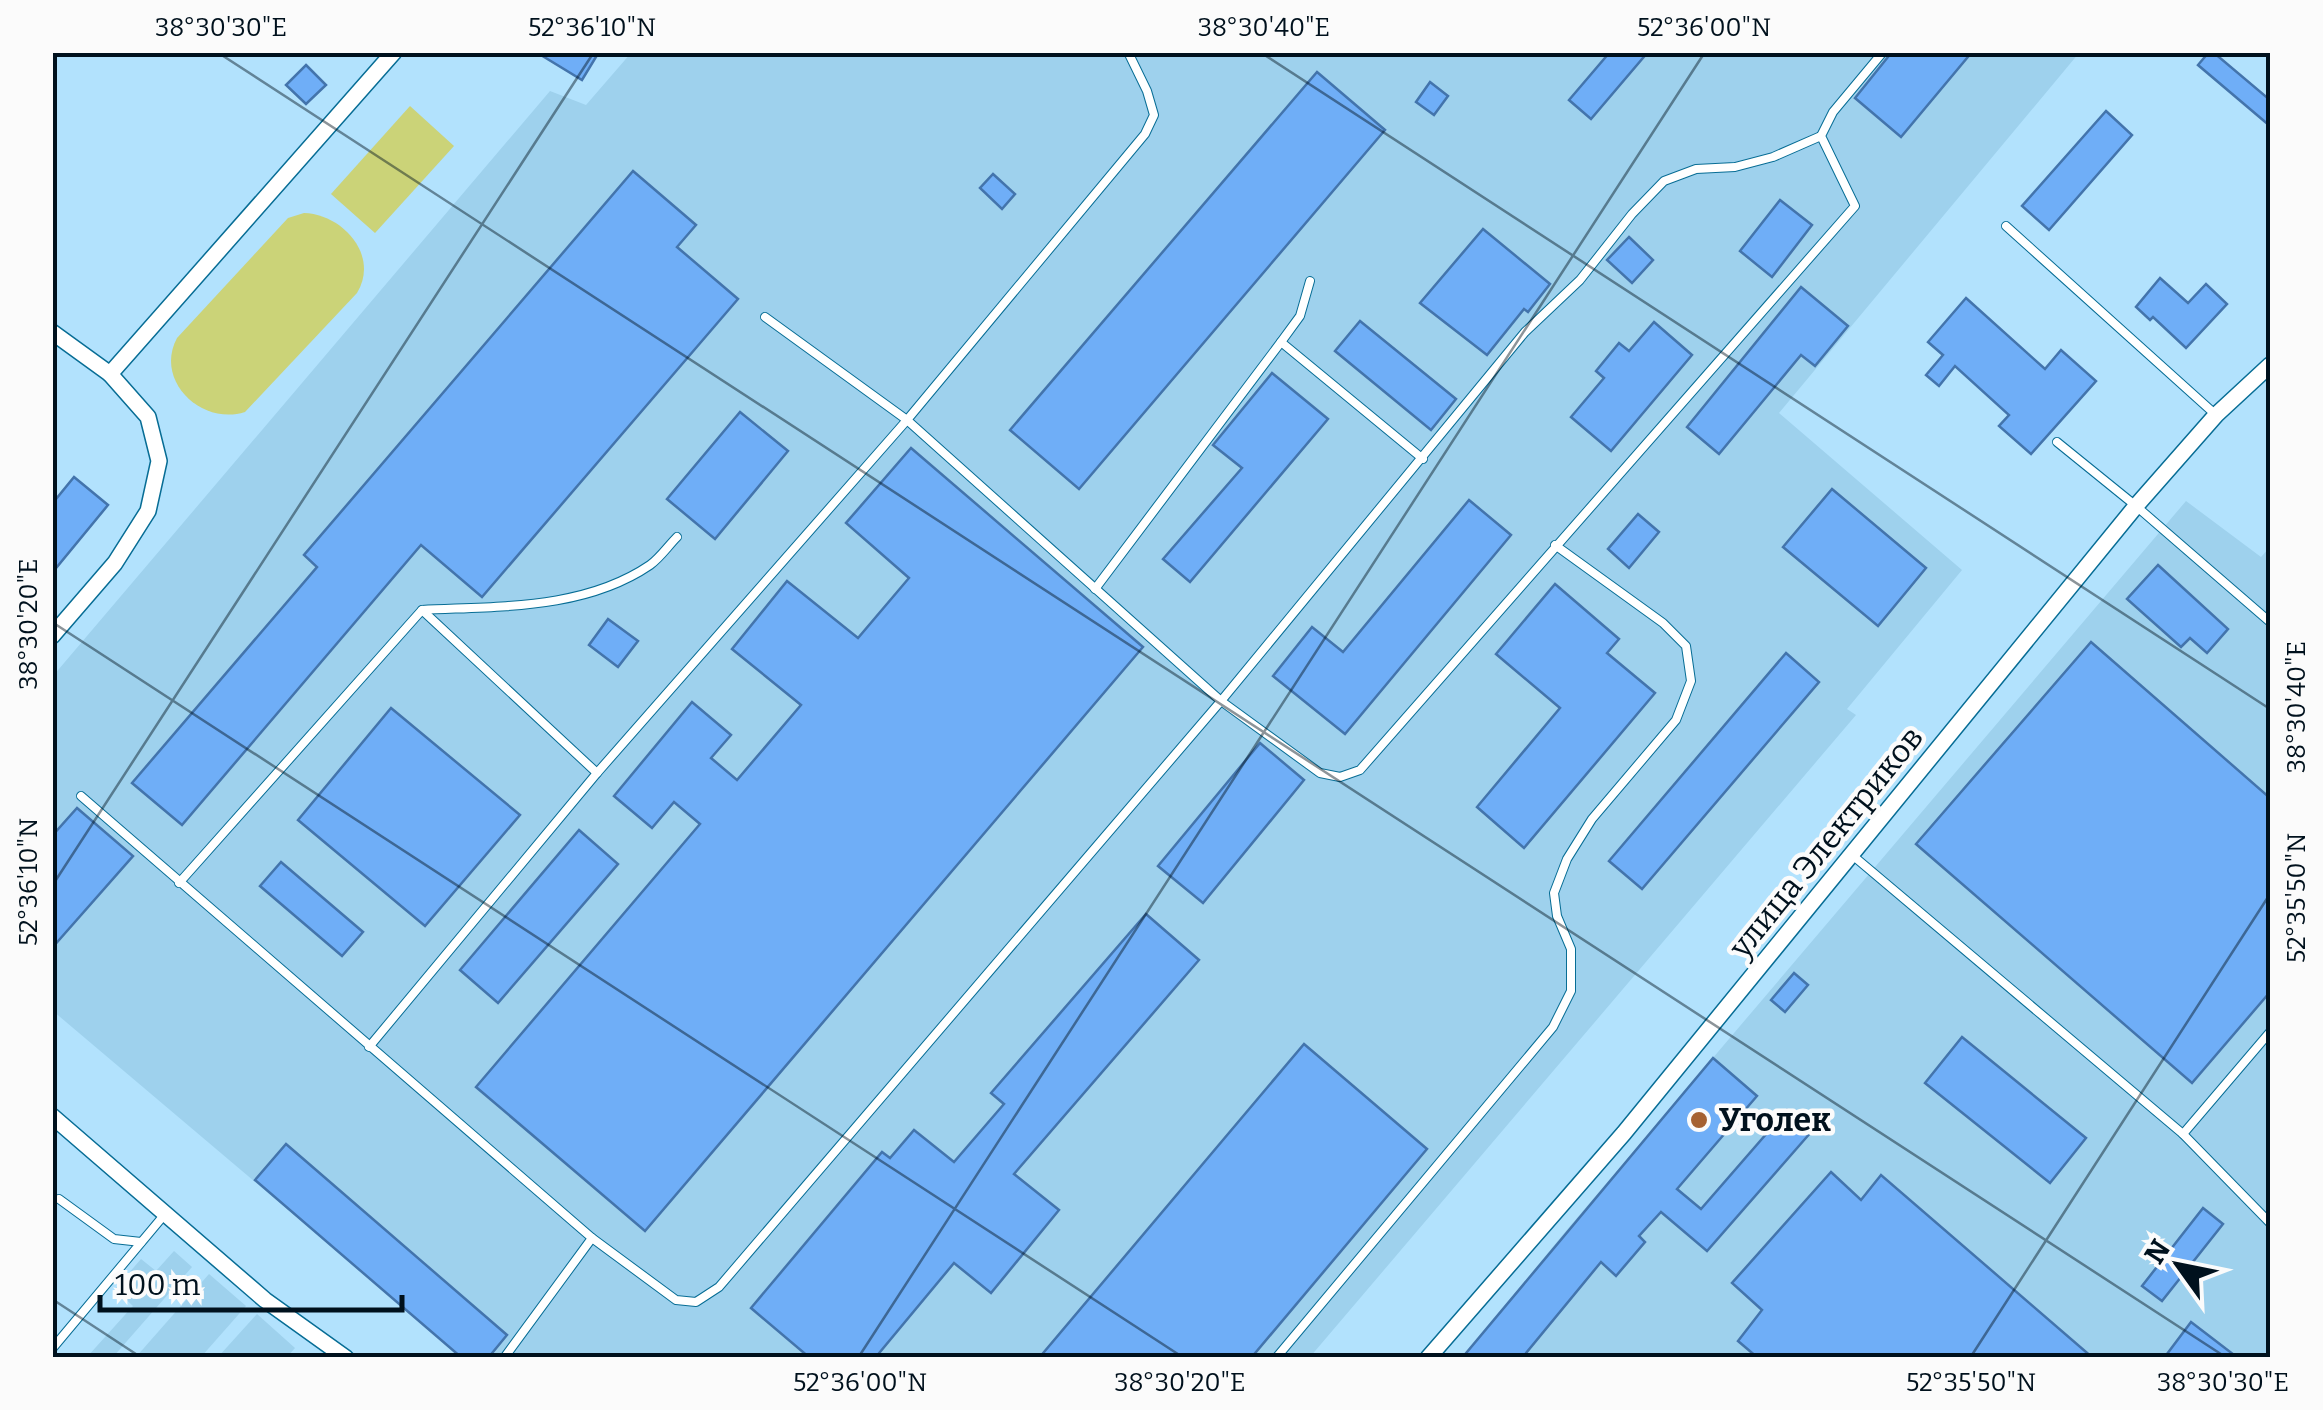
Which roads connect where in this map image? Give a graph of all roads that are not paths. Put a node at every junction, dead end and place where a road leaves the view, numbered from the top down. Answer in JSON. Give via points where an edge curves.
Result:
{"nodes":[{"id":1,"x":394,"y":52,"type":"edge"},
{"id":2,"x":1128,"y":52,"type":"edge"},
{"id":3,"x":1883,"y":52,"type":"edge"},
{"id":4,"x":1822,"y":136,"type":"junction"},
{"id":5,"x":2006,"y":226,"type":"dead end"},
{"id":6,"x":1310,"y":281,"type":"dead end"},
{"id":7,"x":765,"y":316,"type":"dead end"},
{"id":8,"x":52,"y":332,"type":"edge"},
{"id":9,"x":1281,"y":342,"type":"junction"},
{"id":10,"x":2270,"y":365,"type":"edge"},
{"id":11,"x":110,"y":374,"type":"junction"},
{"id":12,"x":2216,"y":415,"type":"junction"},
{"id":13,"x":907,"y":420,"type":"junction"},
{"id":14,"x":2056,"y":442,"type":"dead end"},
{"id":15,"x":1423,"y":459,"type":"junction"},
{"id":16,"x":2136,"y":506,"type":"junction"},
{"id":17,"x":677,"y":537,"type":"dead end"},
{"id":18,"x":1555,"y":545,"type":"junction"},
{"id":19,"x":1095,"y":589,"type":"junction"},
{"id":20,"x":422,"y":610,"type":"junction"},
{"id":21,"x":2270,"y":622,"type":"edge"},
{"id":22,"x":52,"y":636,"type":"edge"},
{"id":23,"x":1221,"y":701,"type":"junction"},
{"id":24,"x":597,"y":773,"type":"junction"},
{"id":25,"x":82,"y":796,"type":"dead end"},
{"id":26,"x":1852,"y":854,"type":"junction"},
{"id":27,"x":178,"y":883,"type":"junction"},
{"id":28,"x":2270,"y":1032,"type":"edge"},
{"id":29,"x":369,"y":1047,"type":"junction"},
{"id":30,"x":52,"y":1116,"type":"edge"},
{"id":31,"x":2183,"y":1134,"type":"junction"},
{"id":32,"x":59,"y":1198,"type":"dead end"},
{"id":33,"x":165,"y":1214,"type":"junction"},
{"id":34,"x":2270,"y":1223,"type":"edge"},
{"id":35,"x":592,"y":1238,"type":"junction"},
{"id":36,"x":142,"y":1242,"type":"junction"},
{"id":37,"x":52,"y":1349,"type":"edge"},
{"id":38,"x":346,"y":1358,"type":"edge"},
{"id":39,"x":504,"y":1358,"type":"edge"},
{"id":40,"x":1276,"y":1358,"type":"edge"},
{"id":41,"x":1428,"y":1358,"type":"edge"}],
"edges":[{"from":1,"to":11,"type":"street"},
{"from":2,"to":13,"type":"lane","via":[[1154,114],[1145,134]]},
{"from":3,"to":4,"type":"lane"},
{"from":4,"to":15,"type":"lane","via":[[1773,157],[1696,168],[1664,182],[1525,332]]},
{"from":4,"to":18,"type":"lane","via":[[1855,206]]},
{"from":5,"to":12,"type":"lane"},
{"from":6,"to":9,"type":"lane","via":[[1300,316]]},
{"from":7,"to":13,"type":"lane"},
{"from":8,"to":11,"type":"street"},
{"from":9,"to":15,"type":"lane"},
{"from":9,"to":19,"type":"lane"},
{"from":10,"to":12,"type":"street","name":"улица Электриков"},
{"from":11,"to":22,"type":"street","via":[[148,418],[159,461],[152,494],[116,563]]},
{"from":12,"to":16,"type":"street","name":"улица Электриков"},
{"from":13,"to":19,"type":"lane"},
{"from":13,"to":24,"type":"lane"},
{"from":14,"to":16,"type":"lane"},
{"from":15,"to":23,"type":"lane"},
{"from":16,"to":21,"type":"lane"},
{"from":16,"to":26,"type":"street","name":"улица Электриков"},
{"from":17,"to":20,"type":"lane","via":[[652,564],[608,587],[540,604]]},
{"from":18,"to":23,"type":"lane","via":[[1360,770],[1340,777],[1320,773]]},
{"from":18,"to":40,"type":"lane","via":[[1686,646],[1691,681],[1676,720],[1592,819],[1567,859],[1554,893],[1571,949],[1571,990],[1552,1028]]},
{"from":19,"to":23,"type":"lane"},
{"from":20,"to":24,"type":"lane"},
{"from":20,"to":27,"type":"lane"},
{"from":23,"to":35,"type":"lane","via":[[719,1287],[696,1302],[676,1300]]},
{"from":24,"to":29,"type":"lane"},
{"from":25,"to":27,"type":"lane"},
{"from":26,"to":31,"type":"lane"},
{"from":26,"to":41,"type":"street","name":"улица Электриков"},
{"from":27,"to":29,"type":"lane"},
{"from":28,"to":31,"type":"lane"},
{"from":29,"to":35,"type":"lane"},
{"from":30,"to":33,"type":"street"},
{"from":31,"to":34,"type":"lane"},
{"from":32,"to":36,"type":"lane","via":[[114,1239]]},
{"from":33,"to":36,"type":"lane"},
{"from":33,"to":38,"type":"street","via":[[264,1300]]},
{"from":35,"to":39,"type":"lane"},
{"from":36,"to":37,"type":"lane"}]}
